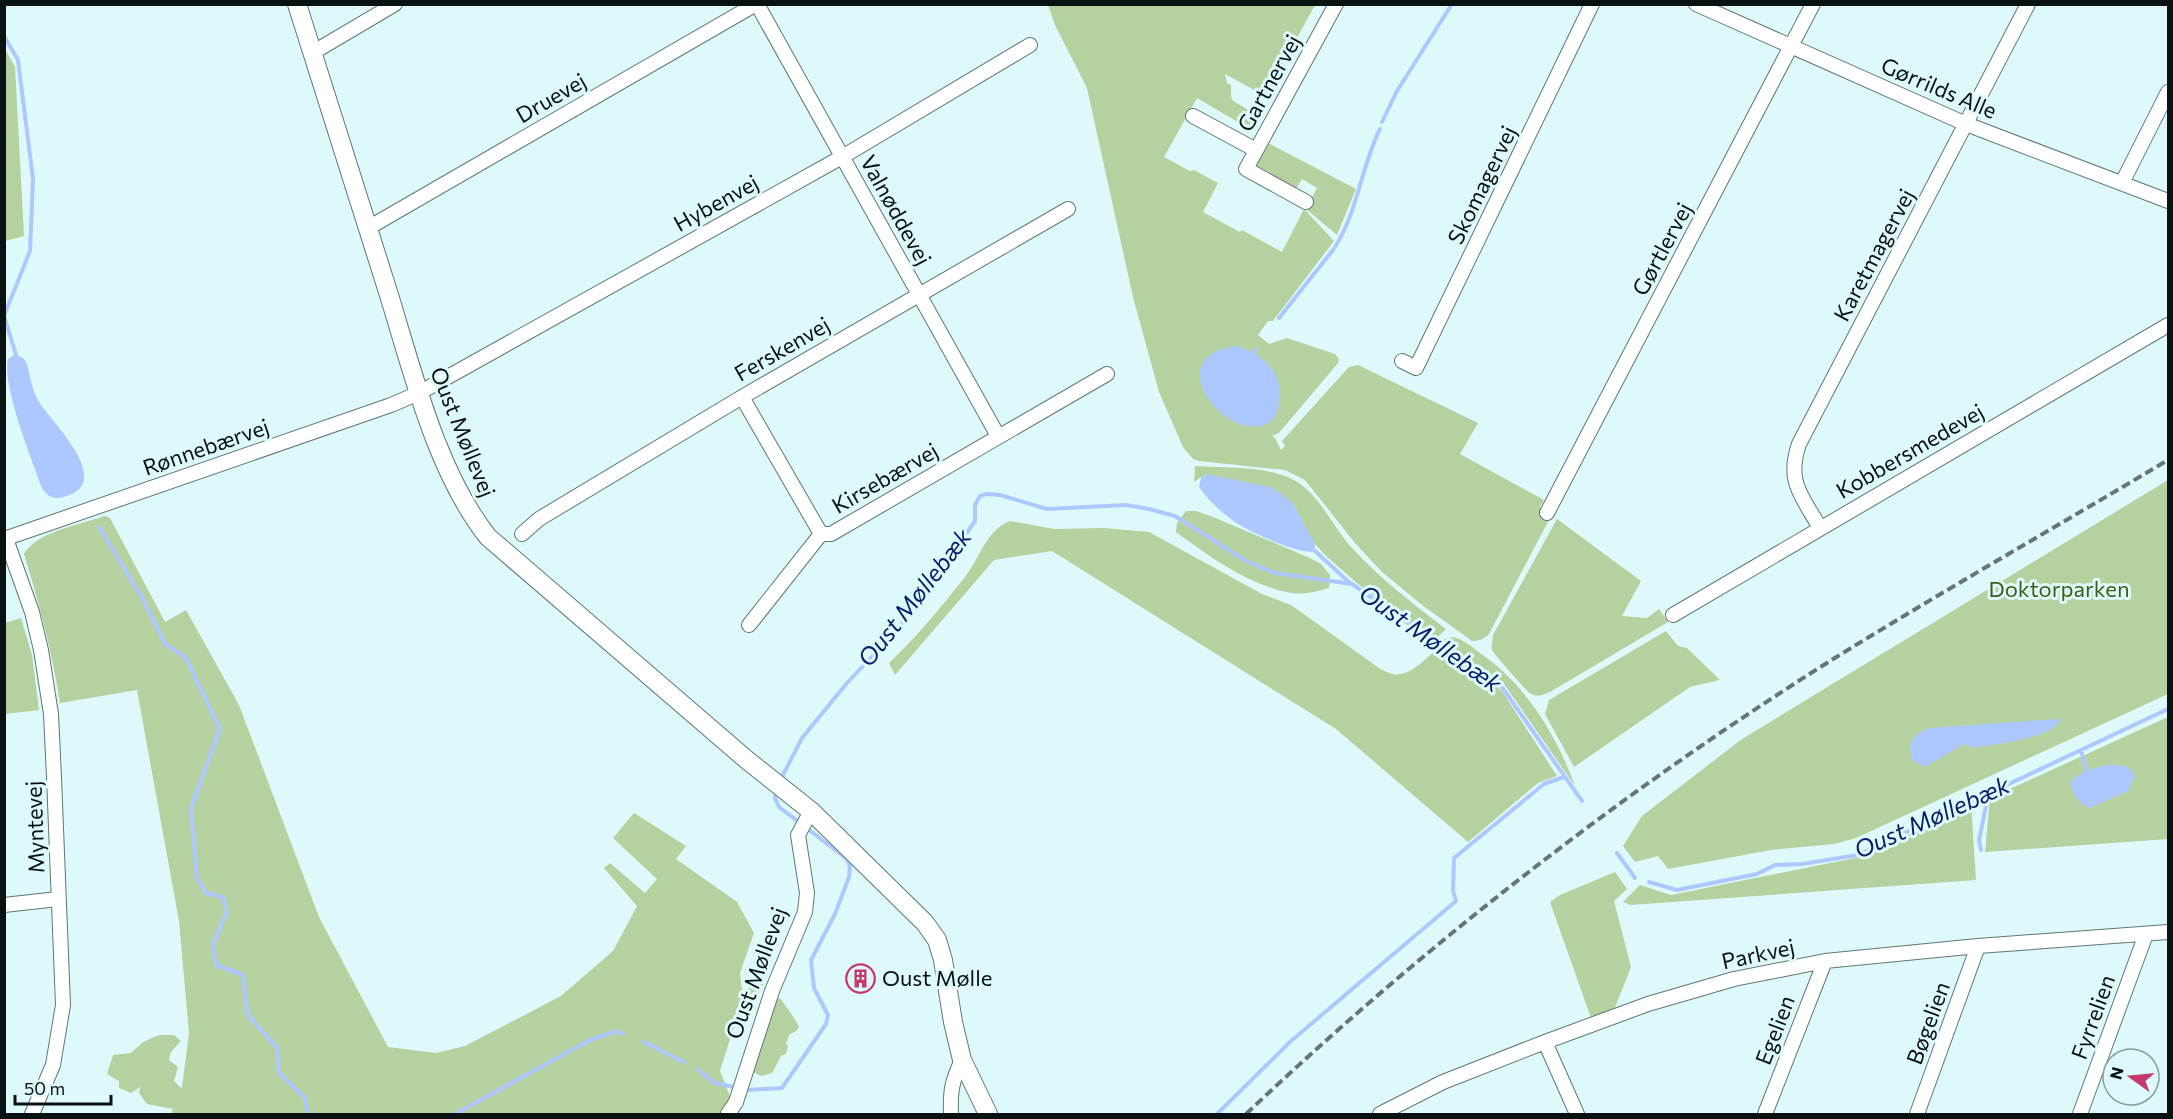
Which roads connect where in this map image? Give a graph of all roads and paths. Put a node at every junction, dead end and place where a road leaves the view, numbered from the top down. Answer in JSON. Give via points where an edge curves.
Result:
{"nodes":[{"id":1,"x":297,"y":4,"type":"edge"},
{"id":2,"x":395,"y":4,"type":"edge"},
{"id":3,"x":757,"y":4,"type":"edge"},
{"id":4,"x":1336,"y":4,"type":"edge"},
{"id":5,"x":1592,"y":4,"type":"edge"},
{"id":6,"x":1696,"y":4,"type":"edge"},
{"id":7,"x":1813,"y":4,"type":"edge"},
{"id":8,"x":2028,"y":4,"type":"edge"},
{"id":9,"x":1030,"y":45,"type":"dead end"},
{"id":10,"x":1792,"y":46,"type":"junction"},
{"id":11,"x":312,"y":53,"type":"junction"},
{"id":12,"x":2169,"y":92,"type":"edge"},
{"id":13,"x":1193,"y":116,"type":"dead end"},
{"id":14,"x":1966,"y":124,"type":"junction"},
{"id":15,"x":1256,"y":150,"type":"junction"},
{"id":16,"x":842,"y":157,"type":"junction"},
{"id":17,"x":2122,"y":183,"type":"junction"},
{"id":18,"x":2169,"y":201,"type":"edge"},
{"id":19,"x":1306,"y":202,"type":"dead end"},
{"id":20,"x":1068,"y":209,"type":"dead end"},
{"id":21,"x":368,"y":228,"type":"junction"},
{"id":22,"x":919,"y":294,"type":"junction"},
{"id":23,"x":2169,"y":325,"type":"edge"},
{"id":24,"x":1402,"y":360,"type":"dead end"},
{"id":25,"x":1107,"y":374,"type":"dead end"},
{"id":26,"x":419,"y":393,"type":"junction"},
{"id":27,"x":742,"y":397,"type":"junction"},
{"id":28,"x":998,"y":436,"type":"junction"},
{"id":29,"x":1547,"y":513,"type":"dead end"},
{"id":30,"x":1820,"y":528,"type":"junction"},
{"id":31,"x":522,"y":534,"type":"dead end"},
{"id":32,"x":821,"y":534,"type":"junction"},
{"id":33,"x":5,"y":539,"type":"edge"},
{"id":34,"x":1673,"y":615,"type":"dead end"},
{"id":35,"x":749,"y":625,"type":"dead end"},
{"id":36,"x":810,"y":811,"type":"junction"},
{"id":37,"x":58,"y":899,"type":"junction"},
{"id":38,"x":4,"y":905,"type":"edge"},
{"id":39,"x":2169,"y":932,"type":"edge"},
{"id":40,"x":2146,"y":934,"type":"junction"},
{"id":41,"x":1978,"y":946,"type":"junction"},
{"id":42,"x":1825,"y":961,"type":"junction"},
{"id":43,"x":1545,"y":1042,"type":"junction"},
{"id":44,"x":962,"y":1060,"type":"junction"},
{"id":45,"x":32,"y":1114,"type":"edge"},
{"id":46,"x":728,"y":1114,"type":"edge"},
{"id":47,"x":951,"y":1114,"type":"edge"},
{"id":48,"x":988,"y":1114,"type":"edge"},
{"id":49,"x":1380,"y":1114,"type":"edge"},
{"id":50,"x":1576,"y":1114,"type":"edge"},
{"id":51,"x":1765,"y":1114,"type":"edge"},
{"id":52,"x":1917,"y":1114,"type":"edge"},
{"id":53,"x":2080,"y":1114,"type":"edge"}],
"edges":[{"from":1,"to":11,"type":"street","name":"Oust Møllevej"},
{"from":2,"to":11,"type":"street"},
{"from":3,"to":16,"type":"street","name":"Valnøddevej"},
{"from":3,"to":21,"type":"street","name":"Druevej"},
{"from":4,"to":15,"type":"street","name":"Gartnervej"},
{"from":5,"to":24,"type":"street","name":"Skomagervej","via":[[1416,368]]},
{"from":6,"to":10,"type":"street","name":"Gørrilds Alle"},
{"from":7,"to":10,"type":"street","name":"Gørtlervej"},
{"from":8,"to":14,"type":"street","name":"Karetmagervej"},
{"from":9,"to":16,"type":"street","name":"Hybenvej"},
{"from":10,"to":14,"type":"street","name":"Gørrilds Alle"},
{"from":10,"to":29,"type":"street","name":"Gørtlervej"},
{"from":11,"to":21,"type":"street","name":"Oust Møllevej"},
{"from":12,"to":17,"type":"street"},
{"from":13,"to":15,"type":"street","name":"Gartnervej"},
{"from":14,"to":17,"type":"street","name":"Gørrilds Alle"},
{"from":14,"to":30,"type":"street","name":"Karetmagervej","via":[[1799,444],[1793,474]]},
{"from":15,"to":19,"type":"street","name":"Gartnervej","via":[[1246,169]]},
{"from":16,"to":22,"type":"street","name":"Valnøddevej"},
{"from":16,"to":26,"type":"street","name":"Hybenvej"},
{"from":17,"to":18,"type":"street","name":"Gørrilds Alle"},
{"from":20,"to":22,"type":"street","name":"Ferskenvej"},
{"from":21,"to":26,"type":"street","name":"Oust Møllevej"},
{"from":22,"to":27,"type":"street","name":"Ferskenvej"},
{"from":22,"to":28,"type":"street","name":"Valnøddevej"},
{"from":23,"to":30,"type":"street","name":"Kobbersmedevej"},
{"from":25,"to":28,"type":"street","name":"Kirsebærvej"},
{"from":26,"to":33,"type":"street","name":"Rønnebærvej"},
{"from":26,"to":36,"type":"street","name":"Oust Møllevej","via":[[449,474],[470,515],[488,537]]},
{"from":27,"to":31,"type":"street","name":"Ferskenvej","via":[[538,519]]},
{"from":27,"to":32,"type":"street","name":"Kirsebærvej"},
{"from":28,"to":32,"type":"street","name":"Kirsebærvej","via":[[831,534]]},
{"from":30,"to":34,"type":"street","name":"Kobbersmedevej"},
{"from":32,"to":35,"type":"street"},
{"from":33,"to":37,"type":"street","name":"Myntevej","via":[[32,612],[51,714]]},
{"from":36,"to":44,"type":"street","name":"Oust Møllevej","via":[[925,923],[937,940]]},
{"from":36,"to":46,"type":"street","name":"Oust Møllevej","via":[[798,835],[807,893],[805,912],[772,991],[736,1102]]},
{"from":37,"to":38,"type":"street"},
{"from":37,"to":45,"type":"street","name":"Myntevej","via":[[63,1005],[52,1065]]},
{"from":39,"to":40,"type":"street","name":"Parkvej"},
{"from":40,"to":41,"type":"street","name":"Parkvej"},
{"from":40,"to":53,"type":"street","name":"Fyrrelien"},
{"from":41,"to":42,"type":"street","name":"Parkvej"},
{"from":41,"to":52,"type":"street","name":"Bøgelien"},
{"from":42,"to":43,"type":"street","name":"Parkvej","via":[[1734,979],[1648,1004]]},
{"from":42,"to":51,"type":"street","name":"Egelien"},
{"from":43,"to":49,"type":"street","name":"Parkvej","via":[[1443,1082]]},
{"from":43,"to":50,"type":"street"},
{"from":44,"to":47,"type":"street","via":[[952,1081]]},
{"from":44,"to":48,"type":"street","name":"Oust Møllevej"}]}
